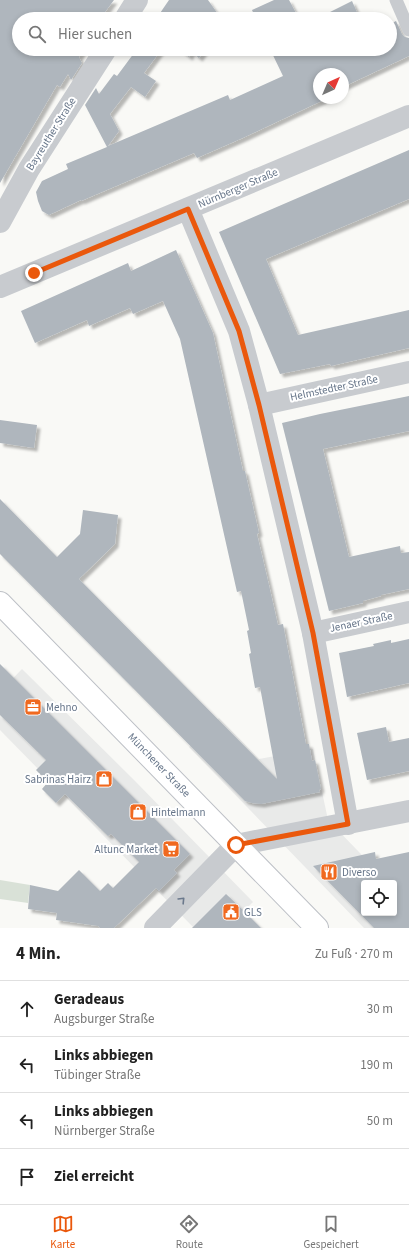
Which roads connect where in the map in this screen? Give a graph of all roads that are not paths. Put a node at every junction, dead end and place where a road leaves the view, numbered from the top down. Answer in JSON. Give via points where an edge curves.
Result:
{"nodes":[{"id":1,"x":137,"y":0,"type":"edge"},
{"id":2,"x":396,"y":0,"type":"edge"},
{"id":3,"x":129,"y":12,"type":"edge"},
{"id":4,"x":409,"y":30,"type":"edge"},
{"id":5,"x":102,"y":56,"type":"edge"},
{"id":6,"x":409,"y":116,"type":"edge"},
{"id":7,"x":188,"y":209,"type":"junction"},
{"id":8,"x":0,"y":222,"type":"edge"},
{"id":9,"x":0,"y":284,"type":"edge"},
{"id":10,"x":0,"y":287,"type":"edge"},
{"id":11,"x":409,"y":372,"type":"edge"},
{"id":12,"x":259,"y":405,"type":"junction"},
{"id":13,"x":0,"y":603,"type":"edge"},
{"id":14,"x":409,"y":612,"type":"edge"},
{"id":15,"x":313,"y":633,"type":"junction"},
{"id":16,"x":409,"y":811,"type":"edge"},
{"id":17,"x":348,"y":824,"type":"junction"},
{"id":18,"x":236,"y":845,"type":"junction"},
{"id":19,"x":155,"y":928,"type":"edge"},
{"id":20,"x":317,"y":928,"type":"edge"}],
"edges":[{"from":1,"to":3,"type":"street"},
{"from":2,"to":4,"type":"lane"},
{"from":5,"to":8,"type":"street","name":"Bayreuther Straße","via":[[29,169]]},
{"from":6,"to":7,"type":"street","name":"Nürnberger Straße"},
{"from":7,"to":10,"type":"street","name":"Nürnberger Straße"},
{"from":7,"to":12,"type":"street","via":[[239,331]]},
{"from":9,"to":10,"type":"street"},
{"from":11,"to":12,"type":"street","name":"Helmstedter Straße"},
{"from":12,"to":15,"type":"street"},
{"from":13,"to":18,"type":"street","name":"Münchener Straße"},
{"from":14,"to":15,"type":"street","name":"Jenaer Straße"},
{"from":15,"to":17,"type":"street"},
{"from":16,"to":17,"type":"street"},
{"from":17,"to":18,"type":"street"},
{"from":19,"to":18,"type":"street","one_way":true},
{"from":18,"to":20,"type":"street","name":"Münchener Straße"}]}
